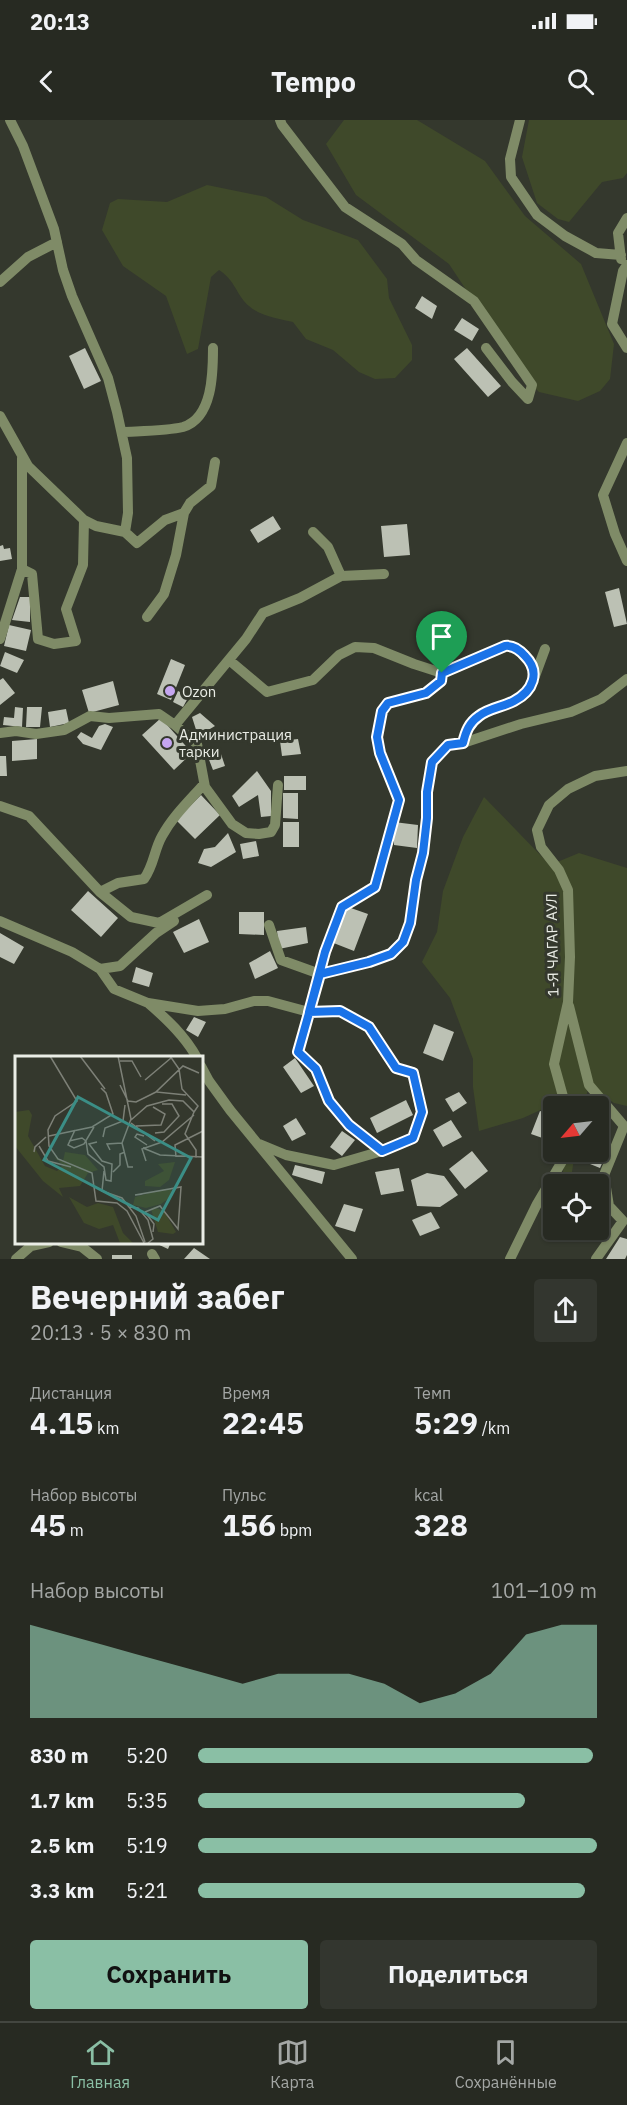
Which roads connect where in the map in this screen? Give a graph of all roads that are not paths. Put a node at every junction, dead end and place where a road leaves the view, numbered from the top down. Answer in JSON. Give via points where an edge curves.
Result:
{"nodes":[{"id":1,"x":10,"y":120,"type":"edge"},
{"id":2,"x":280,"y":120,"type":"edge"},
{"id":3,"x":520,"y":120,"type":"edge"},
{"id":4,"x":627,"y":218,"type":"edge"},
{"id":5,"x":57,"y":242,"type":"junction"},
{"id":6,"x":624,"y":264,"type":"edge"},
{"id":7,"x":0,"y":282,"type":"edge"},
{"id":8,"x":213,"y":348,"type":"dead end"},
{"id":9,"x":486,"y":348,"type":"dead end"},
{"id":10,"x":627,"y":348,"type":"edge"},
{"id":11,"x":0,"y":416,"type":"edge"},
{"id":12,"x":122,"y":432,"type":"junction"},
{"id":13,"x":627,"y":442,"type":"edge"},
{"id":14,"x":22,"y":454,"type":"junction"},
{"id":15,"x":215,"y":462,"type":"dead end"},
{"id":16,"x":184,"y":513,"type":"junction"},
{"id":17,"x":84,"y":520,"type":"junction"},
{"id":18,"x":125,"y":532,"type":"junction"},
{"id":19,"x":313,"y":532,"type":"dead end"},
{"id":20,"x":627,"y":561,"type":"edge"},
{"id":21,"x":22,"y":569,"type":"junction"},
{"id":22,"x":384,"y":574,"type":"dead end"},
{"id":23,"x":341,"y":576,"type":"junction"},
{"id":24,"x":147,"y":617,"type":"dead end"},
{"id":25,"x":0,"y":639,"type":"edge"},
{"id":26,"x":545,"y":649,"type":"dead end"},
{"id":27,"x":229,"y":660,"type":"junction"},
{"id":28,"x":442,"y":673,"type":"junction"},
{"id":29,"x":534,"y":679,"type":"junction"},
{"id":30,"x":627,"y":679,"type":"edge"},
{"id":31,"x":175,"y":725,"type":"junction"},
{"id":32,"x":0,"y":733,"type":"edge"},
{"id":33,"x":463,"y":743,"type":"junction"},
{"id":34,"x":627,"y":771,"type":"edge"},
{"id":35,"x":204,"y":784,"type":"junction"},
{"id":36,"x":278,"y":785,"type":"dead end"},
{"id":37,"x":0,"y":806,"type":"edge"},
{"id":38,"x":100,"y":892,"type":"junction"},
{"id":39,"x":0,"y":921,"type":"edge"},
{"id":40,"x":269,"y":925,"type":"dead end"},
{"id":41,"x":100,"y":969,"type":"junction"},
{"id":42,"x":320,"y":974,"type":"junction"},
{"id":43,"x":568,"y":1002,"type":"junction"},
{"id":44,"x":148,"y":1003,"type":"junction"},
{"id":45,"x":309,"y":1012,"type":"junction"},
{"id":46,"x":196,"y":1056,"type":"edge"},
{"id":47,"x":202,"y":1068,"type":"edge"},
{"id":48,"x":563,"y":1096,"type":"edge"},
{"id":49,"x":257,"y":1143,"type":"junction"},
{"id":50,"x":382,"y":1151,"type":"junction"},
{"id":51,"x":562,"y":1162,"type":"edge"},
{"id":52,"x":40,"y":1244,"type":"edge"},
{"id":53,"x":69,"y":1244,"type":"edge"},
{"id":54,"x":16,"y":1259,"type":"edge"},
{"id":55,"x":97,"y":1259,"type":"edge"},
{"id":56,"x":352,"y":1259,"type":"edge"},
{"id":57,"x":510,"y":1259,"type":"edge"},
{"id":58,"x":596,"y":1259,"type":"edge"}],
"edges":[{"from":1,"to":5,"type":"street"},
{"from":2,"to":9,"type":"street","via":[[345,207],[402,244],[416,260],[474,301],[532,385],[528,399]]},
{"from":3,"to":6,"type":"street","via":[[510,159],[511,177],[537,215],[565,236]]},
{"from":4,"to":6,"type":"street","via":[[618,233]]},
{"from":5,"to":7,"type":"street","via":[[28,257]]},
{"from":5,"to":12,"type":"street","via":[[72,296],[108,378]]},
{"from":6,"to":10,"type":"street","via":[[612,324]]},
{"from":8,"to":12,"type":"street","via":[[213,381],[195,421],[183,427]]},
{"from":11,"to":14,"type":"street"},
{"from":12,"to":18,"type":"street","via":[[127,458]]},
{"from":13,"to":20,"type":"street","via":[[603,495]]},
{"from":14,"to":17,"type":"street","via":[[28,466]]},
{"from":14,"to":21,"type":"street"},
{"from":15,"to":16,"type":"street","via":[[211,486]]},
{"from":16,"to":18,"type":"street","via":[[165,520],[137,543]]},
{"from":16,"to":24,"type":"street","via":[[165,594]]},
{"from":17,"to":18,"type":"street"},
{"from":17,"to":21,"type":"street","via":[[83,565],[66,609],[76,641],[54,644],[38,639],[32,574]]},
{"from":19,"to":23,"type":"street","via":[[328,547]]},
{"from":21,"to":25,"type":"street"},
{"from":22,"to":23,"type":"street"},
{"from":23,"to":27,"type":"street","via":[[263,613]]},
{"from":26,"to":29,"type":"street"},
{"from":27,"to":28,"type":"street","via":[[267,692],[313,680],[339,655],[355,647],[374,648]]},
{"from":27,"to":31,"type":"street"},
{"from":28,"to":29,"type":"street","via":[[510,645],[530,662]]},
{"from":28,"to":42,"type":"street","via":[[441,681],[426,693],[388,703],[382,711],[378,745],[399,800],[375,887],[342,907]]},
{"from":29,"to":33,"type":"street","via":[[516,700],[474,720]]},
{"from":30,"to":33,"type":"street","via":[[601,699],[571,712]]},
{"from":31,"to":32,"type":"street","via":[[159,714],[90,716],[64,730]]},
{"from":31,"to":35,"type":"street","via":[[197,744]]},
{"from":33,"to":42,"type":"street","via":[[448,745],[432,762],[423,853],[403,942],[391,954]]},
{"from":34,"to":43,"type":"street","name":"1-Я ЧАГАР АУЛ","via":[[595,776],[568,789],[549,805],[537,830],[541,847],[559,870],[567,890]]},
{"from":35,"to":36,"type":"street","via":[[232,824],[246,833],[259,834],[271,832],[276,825]]},
{"from":35,"to":38,"type":"street","via":[[173,818],[144,879],[118,883]]},
{"from":37,"to":38,"type":"street","via":[[29,816]]},
{"from":38,"to":41,"type":"street","via":[[131,917],[159,923],[207,895],[120,966]]},
{"from":39,"to":41,"type":"street","via":[[72,952]]},
{"from":40,"to":42,"type":"street","via":[[281,960]]},
{"from":41,"to":44,"type":"street","via":[[114,989]]},
{"from":42,"to":45,"type":"street"},
{"from":43,"to":48,"type":"street","name":"1-Я ЧАГАР АУЛ","via":[[554,1064]]},
{"from":43,"to":58,"type":"street","via":[[589,1085],[624,1126],[604,1175],[609,1206],[623,1221]]},
{"from":44,"to":45,"type":"street","via":[[198,1011],[268,1001]]},
{"from":44,"to":46,"type":"street","via":[[169,1021]]},
{"from":45,"to":50,"type":"street","via":[[298,1052],[316,1069],[329,1101],[349,1125]]},
{"from":45,"to":50,"type":"street","via":[[340,1011],[369,1027],[396,1068],[413,1073],[422,1112],[413,1138]]},
{"from":47,"to":49,"type":"street"},
{"from":49,"to":50,"type":"street","via":[[286,1155],[334,1165]]},
{"from":49,"to":56,"type":"street"},
{"from":51,"to":57,"type":"street"},
{"from":52,"to":54,"type":"street"},
{"from":53,"to":55,"type":"street","via":[[82,1247]]}]}
